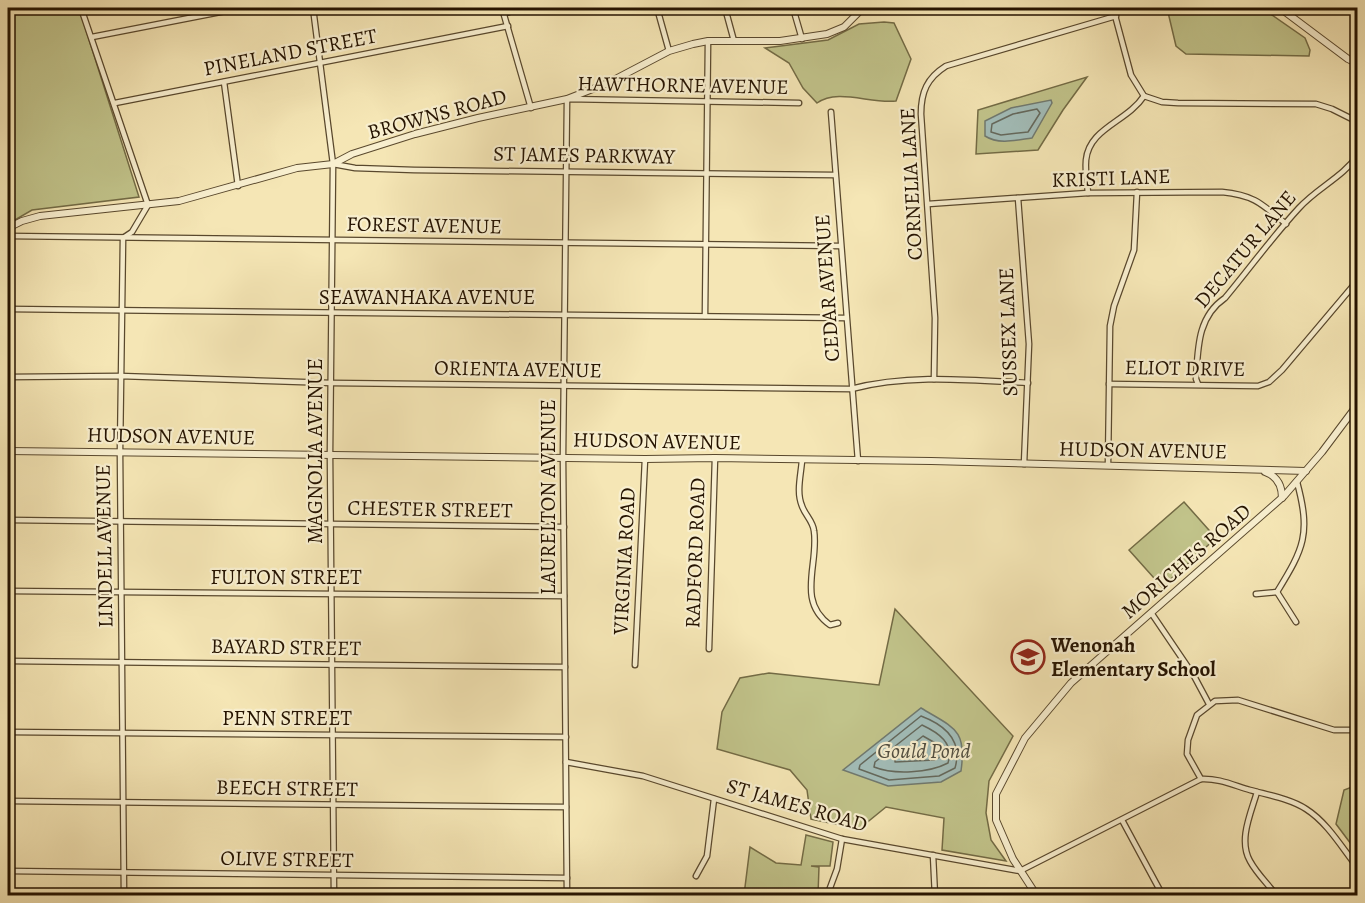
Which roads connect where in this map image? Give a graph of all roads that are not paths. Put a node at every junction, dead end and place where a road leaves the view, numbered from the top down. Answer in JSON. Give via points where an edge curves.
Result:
{"nodes":[{"id":1,"x":81,"y":8,"type":"edge"},
{"id":2,"x":241,"y":8,"type":"edge"},
{"id":3,"x":313,"y":8,"type":"edge"},
{"id":4,"x":502,"y":8,"type":"edge"},
{"id":5,"x":519,"y":8,"type":"edge"},
{"id":6,"x":657,"y":8,"type":"edge"},
{"id":7,"x":725,"y":8,"type":"edge"},
{"id":8,"x":793,"y":8,"type":"edge"},
{"id":9,"x":863,"y":8,"type":"edge"},
{"id":10,"x":1113,"y":8,"type":"edge"},
{"id":11,"x":1280,"y":8,"type":"edge"},
{"id":12,"x":215,"y":10,"type":"edge"},
{"id":13,"x":504,"y":14,"type":"junction"},
{"id":14,"x":1116,"y":16,"type":"junction"},
{"id":15,"x":508,"y":26,"type":"junction"},
{"id":16,"x":92,"y":37,"type":"junction"},
{"id":17,"x":802,"y":39,"type":"junction"},
{"id":18,"x":708,"y":41,"type":"junction"},
{"id":19,"x":734,"y":41,"type":"junction"},
{"id":20,"x":669,"y":51,"type":"junction"},
{"id":21,"x":320,"y":63,"type":"junction"},
{"id":22,"x":1358,"y":64,"type":"edge"},
{"id":23,"x":224,"y":82,"type":"junction"},
{"id":24,"x":1144,"y":96,"type":"junction"},
{"id":25,"x":567,"y":99,"type":"junction"},
{"id":26,"x":707,"y":102,"type":"junction"},
{"id":27,"x":115,"y":103,"type":"junction"},
{"id":28,"x":799,"y":103,"type":"dead end"},
{"id":29,"x":531,"y":108,"type":"junction"},
{"id":30,"x":831,"y":112,"type":"dead end"},
{"id":31,"x":1358,"y":122,"type":"edge"},
{"id":32,"x":1358,"y":155,"type":"edge"},
{"id":33,"x":333,"y":164,"type":"junction"},
{"id":34,"x":566,"y":172,"type":"junction"},
{"id":35,"x":707,"y":173,"type":"junction"},
{"id":36,"x":835,"y":175,"type":"junction"},
{"id":37,"x":238,"y":186,"type":"junction"},
{"id":38,"x":1137,"y":192,"type":"junction"},
{"id":39,"x":1088,"y":193,"type":"junction"},
{"id":40,"x":1018,"y":198,"type":"junction"},
{"id":41,"x":928,"y":204,"type":"junction"},
{"id":42,"x":148,"y":205,"type":"junction"},
{"id":43,"x":1286,"y":224,"type":"junction"},
{"id":44,"x":8,"y":228,"type":"edge"},
{"id":45,"x":8,"y":236,"type":"edge"},
{"id":46,"x":123,"y":238,"type":"junction"},
{"id":47,"x":333,"y":240,"type":"junction"},
{"id":48,"x":565,"y":243,"type":"junction"},
{"id":49,"x":707,"y":244,"type":"junction"},
{"id":50,"x":840,"y":246,"type":"junction"},
{"id":51,"x":1358,"y":280,"type":"edge"},
{"id":52,"x":8,"y":309,"type":"edge"},
{"id":53,"x":122,"y":310,"type":"junction"},
{"id":54,"x":332,"y":312,"type":"junction"},
{"id":55,"x":564,"y":314,"type":"junction"},
{"id":56,"x":705,"y":316,"type":"junction"},
{"id":57,"x":846,"y":318,"type":"junction"},
{"id":58,"x":120,"y":376,"type":"junction"},
{"id":59,"x":8,"y":377,"type":"edge"},
{"id":60,"x":934,"y":379,"type":"junction"},
{"id":61,"x":332,"y":383,"type":"junction"},
{"id":62,"x":1028,"y":383,"type":"junction"},
{"id":63,"x":1109,"y":384,"type":"junction"},
{"id":64,"x":1198,"y":384,"type":"junction"},
{"id":65,"x":565,"y":386,"type":"junction"},
{"id":66,"x":851,"y":389,"type":"junction"},
{"id":67,"x":1358,"y":404,"type":"edge"},
{"id":68,"x":8,"y":451,"type":"edge"},
{"id":69,"x":120,"y":452,"type":"junction"},
{"id":70,"x":330,"y":454,"type":"junction"},
{"id":71,"x":563,"y":457,"type":"junction"},
{"id":72,"x":715,"y":458,"type":"junction"},
{"id":73,"x":645,"y":459,"type":"junction"},
{"id":74,"x":802,"y":460,"type":"junction"},
{"id":75,"x":858,"y":461,"type":"junction"},
{"id":76,"x":1024,"y":464,"type":"junction"},
{"id":77,"x":1108,"y":464,"type":"junction"},
{"id":78,"x":1252,"y":469,"type":"junction"},
{"id":79,"x":1306,"y":471,"type":"junction"},
{"id":80,"x":1297,"y":482,"type":"junction"},
{"id":81,"x":1282,"y":499,"type":"junction"},
{"id":82,"x":8,"y":520,"type":"edge"},
{"id":83,"x":121,"y":521,"type":"junction"},
{"id":84,"x":331,"y":524,"type":"junction"},
{"id":85,"x":564,"y":527,"type":"junction"},
{"id":86,"x":8,"y":591,"type":"edge"},
{"id":87,"x":122,"y":592,"type":"junction"},
{"id":88,"x":1277,"y":592,"type":"junction"},
{"id":89,"x":332,"y":594,"type":"junction"},
{"id":90,"x":1256,"y":594,"type":"dead end"},
{"id":91,"x":564,"y":596,"type":"junction"},
{"id":92,"x":1152,"y":614,"type":"junction"},
{"id":93,"x":1296,"y":622,"type":"dead end"},
{"id":94,"x":838,"y":623,"type":"dead end"},
{"id":95,"x":709,"y":649,"type":"dead end"},
{"id":96,"x":8,"y":661,"type":"edge"},
{"id":97,"x":122,"y":662,"type":"junction"},
{"id":98,"x":332,"y":664,"type":"junction"},
{"id":99,"x":635,"y":664,"type":"dead end"},
{"id":100,"x":564,"y":667,"type":"junction"},
{"id":101,"x":1209,"y":704,"type":"junction"},
{"id":102,"x":1358,"y":730,"type":"edge"},
{"id":103,"x":8,"y":732,"type":"edge"},
{"id":104,"x":123,"y":733,"type":"junction"},
{"id":105,"x":333,"y":735,"type":"junction"},
{"id":106,"x":566,"y":737,"type":"junction"},
{"id":107,"x":566,"y":762,"type":"junction"},
{"id":108,"x":1201,"y":779,"type":"junction"},
{"id":109,"x":1257,"y":792,"type":"junction"},
{"id":110,"x":714,"y":799,"type":"junction"},
{"id":111,"x":8,"y":801,"type":"edge"},
{"id":112,"x":124,"y":802,"type":"junction"},
{"id":113,"x":333,"y":805,"type":"junction"},
{"id":114,"x":567,"y":807,"type":"junction"},
{"id":115,"x":1122,"y":820,"type":"junction"},
{"id":116,"x":842,"y":839,"type":"junction"},
{"id":117,"x":933,"y":855,"type":"junction"},
{"id":118,"x":1358,"y":868,"type":"edge"},
{"id":119,"x":8,"y":871,"type":"edge"},
{"id":120,"x":1020,"y":871,"type":"junction"},
{"id":121,"x":123,"y":872,"type":"junction"},
{"id":122,"x":334,"y":876,"type":"junction"},
{"id":123,"x":696,"y":876,"type":"dead end"},
{"id":124,"x":567,"y":878,"type":"junction"},
{"id":125,"x":124,"y":896,"type":"edge"},
{"id":126,"x":334,"y":896,"type":"edge"},
{"id":127,"x":567,"y":896,"type":"edge"},
{"id":128,"x":827,"y":896,"type":"edge"},
{"id":129,"x":935,"y":896,"type":"edge"},
{"id":130,"x":1037,"y":896,"type":"edge"},
{"id":131,"x":1164,"y":896,"type":"edge"},
{"id":132,"x":1277,"y":896,"type":"edge"}],
"edges":[{"from":1,"to":16,"type":"street"},
{"from":2,"to":12,"type":"street"},
{"from":3,"to":21,"type":"street","name":"MAGNOLIA AVENUE"},
{"from":4,"to":13,"type":"street"},
{"from":5,"to":13,"type":"street"},
{"from":6,"to":20,"type":"street"},
{"from":7,"to":19,"type":"street"},
{"from":8,"to":17,"type":"street"},
{"from":9,"to":17,"type":"street","name":"BROWNS ROAD","via":[[844,27]]},
{"from":10,"to":14,"type":"street"},
{"from":11,"to":22,"type":"street"},
{"from":12,"to":16,"type":"street"},
{"from":13,"to":15,"type":"street"},
{"from":14,"to":24,"type":"street","via":[[1131,75]]},
{"from":14,"to":41,"type":"street","name":"CORNELIA LANE","via":[[946,66],[935,73],[921,98]]},
{"from":15,"to":21,"type":"street","name":"PINELAND STREET"},
{"from":15,"to":29,"type":"street"},
{"from":16,"to":27,"type":"street"},
{"from":17,"to":19,"type":"street","name":"BROWNS ROAD"},
{"from":18,"to":19,"type":"street","name":"BROWNS ROAD"},
{"from":18,"to":20,"type":"street","name":"BROWNS ROAD"},
{"from":18,"to":26,"type":"street"},
{"from":20,"to":25,"type":"street","name":"BROWNS ROAD"},
{"from":21,"to":23,"type":"street","name":"PINELAND STREET"},
{"from":21,"to":33,"type":"street","name":"MAGNOLIA AVENUE"},
{"from":23,"to":27,"type":"street","name":"PINELAND STREET"},
{"from":23,"to":37,"type":"street"},
{"from":24,"to":31,"type":"street","via":[[1178,103],[1316,104]]},
{"from":24,"to":39,"type":"street","via":[[1137,107],[1093,141],[1086,159]]},
{"from":25,"to":26,"type":"street","name":"HAWTHORNE AVENUE"},
{"from":25,"to":29,"type":"street","name":"BROWNS ROAD"},
{"from":25,"to":34,"type":"street","name":"LAURELTON AVENUE"},
{"from":26,"to":28,"type":"street","name":"HAWTHORNE AVENUE"},
{"from":26,"to":35,"type":"street"},
{"from":27,"to":42,"type":"street"},
{"from":29,"to":33,"type":"street","name":"BROWNS ROAD","via":[[416,134]]},
{"from":30,"to":36,"type":"street","name":"CEDAR AVENUE"},
{"from":32,"to":43,"type":"street","name":"DECATUR LANE"},
{"from":33,"to":34,"type":"street","name":"ST JAMES PARKWAY","via":[[366,169]]},
{"from":33,"to":37,"type":"street","name":"BROWNS ROAD","via":[[297,168]]},
{"from":33,"to":47,"type":"street","name":"MAGNOLIA AVENUE"},
{"from":34,"to":35,"type":"street","name":"ST JAMES PARKWAY"},
{"from":34,"to":48,"type":"street","name":"LAURELTON AVENUE"},
{"from":35,"to":36,"type":"street","name":"ST JAMES PARKWAY"},
{"from":35,"to":49,"type":"street"},
{"from":36,"to":50,"type":"street","name":"CEDAR AVENUE"},
{"from":37,"to":42,"type":"street","name":"BROWNS ROAD"},
{"from":38,"to":39,"type":"street","name":"KRISTI LANE"},
{"from":38,"to":43,"type":"street","name":"KRISTI LANE","via":[[1222,192],[1247,196]]},
{"from":38,"to":63,"type":"street","via":[[1134,250],[1110,326]]},
{"from":39,"to":40,"type":"street","name":"KRISTI LANE"},
{"from":40,"to":41,"type":"street","name":"KRISTI LANE"},
{"from":40,"to":62,"type":"street","name":"SUSSEX LANE"},
{"from":41,"to":60,"type":"street","name":"CORNELIA LANE","via":[[935,318]]},
{"from":42,"to":44,"type":"street","name":"BROWNS ROAD","via":[[40,216]]},
{"from":42,"to":46,"type":"street","via":[[132,232]]},
{"from":43,"to":64,"type":"street","name":"DECATUR LANE","via":[[1206,318],[1199,339]]},
{"from":45,"to":46,"type":"street","name":"FOREST AVENUE"},
{"from":46,"to":47,"type":"street","name":"FOREST AVENUE"},
{"from":46,"to":53,"type":"street","name":"LINDELL AVENUE"},
{"from":47,"to":48,"type":"street","name":"FOREST AVENUE"},
{"from":47,"to":54,"type":"street","name":"MAGNOLIA AVENUE"},
{"from":48,"to":49,"type":"street","name":"FOREST AVENUE"},
{"from":48,"to":55,"type":"street","name":"LAURELTON AVENUE"},
{"from":49,"to":50,"type":"street","name":"FOREST AVENUE"},
{"from":49,"to":56,"type":"street"},
{"from":50,"to":57,"type":"street","name":"CEDAR AVENUE"},
{"from":51,"to":64,"type":"street","name":"ELIOT DRIVE","via":[[1269,382],[1258,386]]},
{"from":52,"to":53,"type":"street","name":"SEAWANHAKA AVENUE"},
{"from":53,"to":54,"type":"street","name":"SEAWANHAKA AVENUE"},
{"from":53,"to":58,"type":"street","name":"LINDELL AVENUE"},
{"from":54,"to":55,"type":"street","name":"SEAWANHAKA AVENUE"},
{"from":54,"to":61,"type":"street","name":"MAGNOLIA AVENUE"},
{"from":55,"to":56,"type":"street","name":"SEAWANHAKA AVENUE"},
{"from":55,"to":65,"type":"street","name":"LAURELTON AVENUE"},
{"from":56,"to":57,"type":"street","name":"SEAWANHAKA AVENUE"},
{"from":57,"to":66,"type":"street","name":"CEDAR AVENUE"},
{"from":58,"to":59,"type":"street","name":"ORIENTA AVENUE"},
{"from":58,"to":61,"type":"street","name":"ORIENTA AVENUE"},
{"from":58,"to":69,"type":"street","name":"LINDELL AVENUE"},
{"from":60,"to":62,"type":"street","name":"ORIENTA AVENUE"},
{"from":60,"to":66,"type":"street","name":"ORIENTA AVENUE","via":[[887,381]]},
{"from":61,"to":65,"type":"street","name":"ORIENTA AVENUE"},
{"from":61,"to":70,"type":"street","name":"MAGNOLIA AVENUE"},
{"from":62,"to":76,"type":"street","name":"SUSSEX LANE"},
{"from":63,"to":64,"type":"street","name":"ELIOT DRIVE"},
{"from":63,"to":77,"type":"street"},
{"from":65,"to":66,"type":"street","name":"ORIENTA AVENUE"},
{"from":65,"to":71,"type":"street","name":"LAURELTON AVENUE"},
{"from":66,"to":75,"type":"street","name":"CEDAR AVENUE"},
{"from":67,"to":79,"type":"street","name":"MORICHES ROAD"},
{"from":68,"to":69,"type":"street","name":"HUDSON AVENUE"},
{"from":69,"to":70,"type":"street","name":"HUDSON AVENUE"},
{"from":69,"to":83,"type":"street","name":"LINDELL AVENUE"},
{"from":70,"to":71,"type":"street","name":"HUDSON AVENUE"},
{"from":70,"to":84,"type":"street","name":"MAGNOLIA AVENUE"},
{"from":71,"to":73,"type":"street","name":"HUDSON AVENUE"},
{"from":71,"to":85,"type":"street","name":"LAURELTON AVENUE"},
{"from":72,"to":73,"type":"street","name":"HUDSON AVENUE"},
{"from":72,"to":74,"type":"street","name":"HUDSON AVENUE"},
{"from":72,"to":95,"type":"street","name":"RADFORD ROAD"},
{"from":73,"to":99,"type":"street","name":"VIRGINIA ROAD"},
{"from":74,"to":75,"type":"street","name":"HUDSON AVENUE"},
{"from":74,"to":94,"type":"street","via":[[799,495],[814,529],[812,601],[821,620],[830,625]]},
{"from":75,"to":76,"type":"street","name":"HUDSON AVENUE"},
{"from":76,"to":77,"type":"street","name":"HUDSON AVENUE"},
{"from":77,"to":78,"type":"street","name":"HUDSON AVENUE"},
{"from":78,"to":79,"type":"street","name":"HUDSON AVENUE"},
{"from":78,"to":81,"type":"street","via":[[1272,474],[1281,487]]},
{"from":79,"to":80,"type":"street","name":"MORICHES ROAD"},
{"from":80,"to":81,"type":"street","name":"MORICHES ROAD"},
{"from":80,"to":88,"type":"street","via":[[1305,520],[1304,538]]},
{"from":81,"to":92,"type":"street","name":"MORICHES ROAD"},
{"from":82,"to":83,"type":"street","name":"CHESTER STREET"},
{"from":83,"to":84,"type":"street","name":"CHESTER STREET"},
{"from":83,"to":87,"type":"street","name":"LINDELL AVENUE"},
{"from":84,"to":85,"type":"street","name":"CHESTER STREET"},
{"from":84,"to":89,"type":"street","name":"MAGNOLIA AVENUE"},
{"from":85,"to":91,"type":"street","name":"LAURELTON AVENUE"},
{"from":86,"to":87,"type":"street","name":"FULTON STREET"},
{"from":87,"to":89,"type":"street","name":"FULTON STREET"},
{"from":87,"to":97,"type":"street","name":"LINDELL AVENUE"},
{"from":88,"to":90,"type":"street"},
{"from":88,"to":93,"type":"street"},
{"from":89,"to":91,"type":"street","name":"FULTON STREET"},
{"from":89,"to":98,"type":"street","name":"MAGNOLIA AVENUE"},
{"from":91,"to":100,"type":"street","name":"LAURELTON AVENUE"},
{"from":92,"to":101,"type":"street"},
{"from":92,"to":120,"type":"street","name":"MORICHES ROAD","via":[[1071,683],[1025,738],[996,794],[996,820]]},
{"from":96,"to":97,"type":"street","name":"BAYARD STREET"},
{"from":97,"to":98,"type":"street","name":"BAYARD STREET"},
{"from":97,"to":104,"type":"street","name":"LINDELL AVENUE"},
{"from":98,"to":100,"type":"street","name":"BAYARD STREET"},
{"from":98,"to":105,"type":"street","name":"MAGNOLIA AVENUE"},
{"from":100,"to":106,"type":"street","name":"LAURELTON AVENUE"},
{"from":101,"to":102,"type":"street","via":[[1221,699],[1238,700],[1334,730]]},
{"from":101,"to":108,"type":"street","via":[[1193,721],[1188,740],[1187,754]]},
{"from":103,"to":104,"type":"street","name":"PENN STREET"},
{"from":104,"to":105,"type":"street","name":"PENN STREET"},
{"from":104,"to":112,"type":"street","name":"LINDELL AVENUE"},
{"from":105,"to":106,"type":"street","name":"PENN STREET"},
{"from":105,"to":113,"type":"street","name":"MAGNOLIA AVENUE"},
{"from":106,"to":107,"type":"street","name":"LAURELTON AVENUE"},
{"from":107,"to":110,"type":"street","name":"ST JAMES ROAD","via":[[643,776]]},
{"from":107,"to":114,"type":"street","name":"LAURELTON AVENUE"},
{"from":108,"to":109,"type":"street"},
{"from":108,"to":115,"type":"street"},
{"from":109,"to":118,"type":"street","via":[[1307,809],[1330,831]]},
{"from":109,"to":132,"type":"street","via":[[1245,849]]},
{"from":110,"to":116,"type":"street","name":"ST JAMES ROAD"},
{"from":110,"to":123,"type":"street","via":[[707,856]]},
{"from":111,"to":112,"type":"street","name":"BEECH STREET"},
{"from":112,"to":113,"type":"street","name":"BEECH STREET"},
{"from":112,"to":121,"type":"street","name":"LINDELL AVENUE"},
{"from":113,"to":114,"type":"street","name":"BEECH STREET"},
{"from":113,"to":122,"type":"street","name":"MAGNOLIA AVENUE"},
{"from":114,"to":124,"type":"street","name":"LAURELTON AVENUE"},
{"from":115,"to":120,"type":"street"},
{"from":115,"to":131,"type":"street"},
{"from":116,"to":117,"type":"street","name":"ST JAMES ROAD"},
{"from":116,"to":128,"type":"street"},
{"from":117,"to":120,"type":"street","name":"ST JAMES ROAD"},
{"from":117,"to":129,"type":"street"},
{"from":119,"to":121,"type":"street","name":"OLIVE STREET"},
{"from":120,"to":130,"type":"street","name":"MORICHES ROAD"},
{"from":121,"to":122,"type":"street","name":"OLIVE STREET"},
{"from":121,"to":125,"type":"street","name":"LINDELL AVENUE"},
{"from":122,"to":124,"type":"street","name":"OLIVE STREET"},
{"from":122,"to":126,"type":"street","name":"MAGNOLIA AVENUE"},
{"from":124,"to":127,"type":"street","name":"LAURELTON AVENUE"}]}
